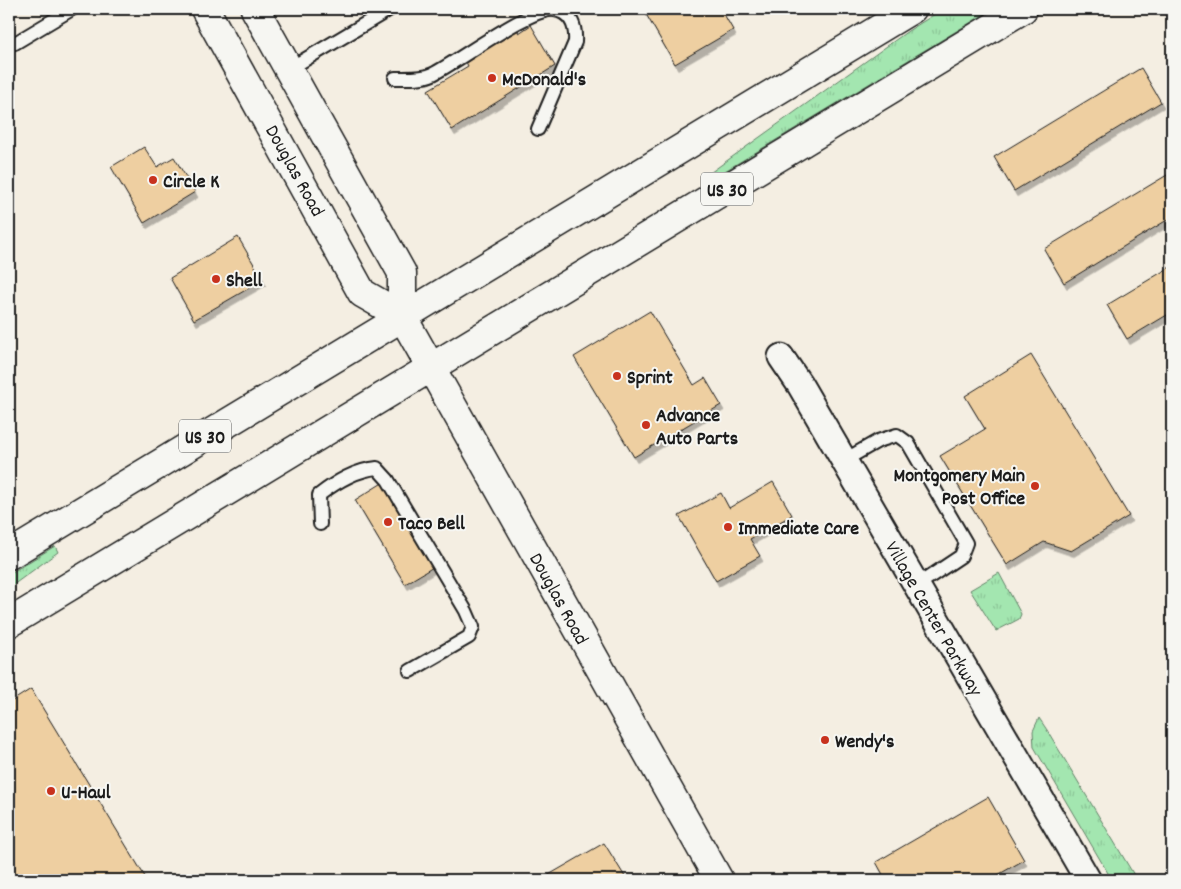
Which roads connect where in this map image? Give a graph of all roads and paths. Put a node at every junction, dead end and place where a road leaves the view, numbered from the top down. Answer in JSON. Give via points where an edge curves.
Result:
{"nodes":[{"id":1,"x":72,"y":9,"type":"edge"},
{"id":2,"x":205,"y":9,"type":"edge"},
{"id":3,"x":255,"y":9,"type":"edge"},
{"id":4,"x":390,"y":9,"type":"edge"},
{"id":5,"x":912,"y":9,"type":"edge"},
{"id":6,"x":1023,"y":9,"type":"edge"},
{"id":7,"x":9,"y":43,"type":"edge"},
{"id":8,"x":289,"y":68,"type":"junction"},
{"id":9,"x":395,"y":78,"type":"dead end"},
{"id":10,"x":538,"y":130,"type":"dead end"},
{"id":11,"x":402,"y":316,"type":"junction"},
{"id":12,"x":781,"y":356,"type":"dead end"},
{"id":13,"x":430,"y":368,"type":"junction"},
{"id":14,"x":843,"y":461,"type":"junction"},
{"id":15,"x":320,"y":524,"type":"dead end"},
{"id":16,"x":9,"y":555,"type":"edge"},
{"id":17,"x":916,"y":586,"type":"junction"},
{"id":18,"x":9,"y":623,"type":"edge"},
{"id":19,"x":410,"y":671,"type":"dead end"},
{"id":20,"x":719,"y":880,"type":"edge"},
{"id":21,"x":1088,"y":880,"type":"edge"}],
"edges":[{"from":1,"to":7,"type":"lane","via":[[15,43]]},
{"from":2,"to":11,"type":"main road","name":"Douglas Road","via":[[362,293]]},
{"from":3,"to":8,"type":"main road","name":"Douglas Road"},
{"from":4,"to":8,"type":"lane"},
{"from":5,"to":11,"type":"main road","number":"US 30"},
{"from":6,"to":13,"type":"main road","number":"US 30"},
{"from":8,"to":11,"type":"main road","name":"Douglas Road","via":[[402,273]]},
{"from":9,"to":10,"type":"lane","via":[[431,76],[525,18],[555,10],[568,16],[576,29],[575,42]]},
{"from":11,"to":13,"type":"main road","name":"Douglas Road"},
{"from":11,"to":16,"type":"main road","number":"US 30"},
{"from":12,"to":14,"type":"street","name":"Village Center Parkway"},
{"from":13,"to":18,"type":"main road","number":"US 30"},
{"from":13,"to":20,"type":"main road","name":"Douglas Road"},
{"from":14,"to":17,"type":"street","name":"Village Center Parkway"},
{"from":14,"to":17,"type":"lane","via":[[878,441],[897,435],[908,443],[966,543],[961,556]]},
{"from":15,"to":19,"type":"lane","via":[[318,495],[334,484],[363,469],[377,468],[388,480],[473,627],[469,637]]},
{"from":17,"to":21,"type":"street","name":"Village Center Parkway"}]}
